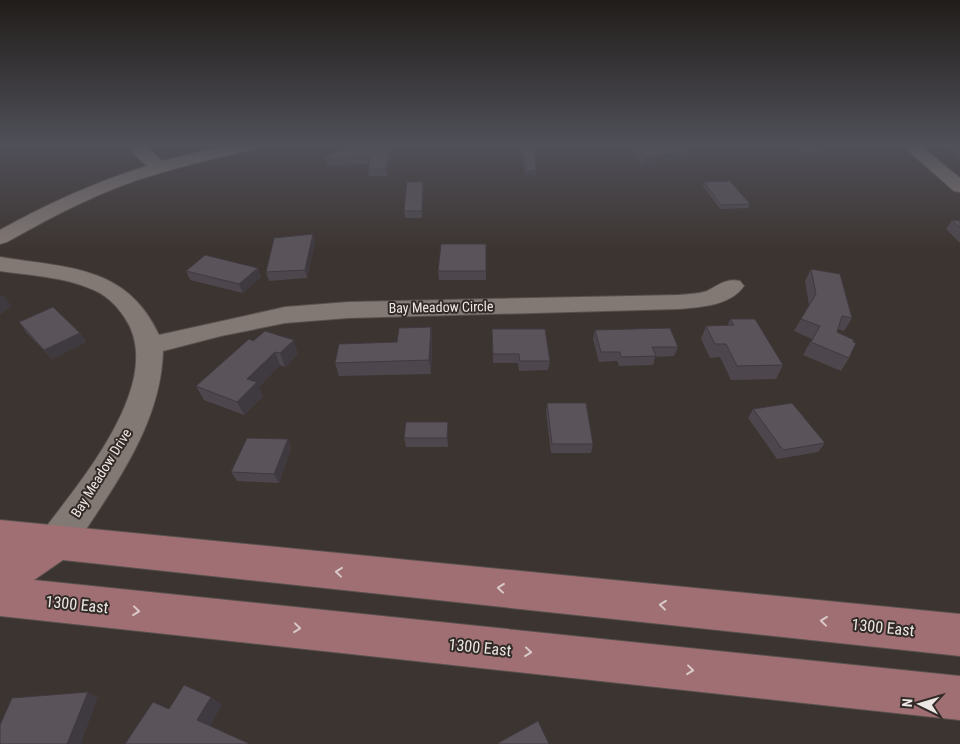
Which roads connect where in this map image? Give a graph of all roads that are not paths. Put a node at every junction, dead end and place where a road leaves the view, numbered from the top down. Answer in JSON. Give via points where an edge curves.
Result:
{"nodes":[{"id":1,"x":123,"y":181,"type":"edge"},
{"id":2,"x":0,"y":238,"type":"edge"},
{"id":3,"x":0,"y":264,"type":"edge"},
{"id":4,"x":732,"y":286,"type":"dead end"},
{"id":5,"x":150,"y":346,"type":"junction"},
{"id":6,"x":0,"y":537,"type":"edge"},
{"id":7,"x":56,"y":543,"type":"junction"},
{"id":8,"x":0,"y":571,"type":"edge"},
{"id":9,"x":0,"y":596,"type":"edge"},
{"id":10,"x":960,"y":635,"type":"edge"},
{"id":11,"x":960,"y":698,"type":"edge"}],
"edges":[{"from":1,"to":2,"type":"street","via":[[79,196]]},
{"from":3,"to":5,"type":"street","name":"Bay Meadow Drive","via":[[56,273],[107,288],[134,311]]},
{"from":4,"to":5,"type":"street","name":"Bay Meadow Circle","via":[[711,298],[679,302],[348,310],[285,315]]},
{"from":5,"to":7,"type":"street","name":"Bay Meadow Drive","via":[[149,372],[126,436]]},
{"from":6,"to":7,"type":"main road","name":"1300 East"},
{"from":7,"to":8,"type":"main road","via":[[31,562],[8,572]]},
{"from":10,"to":7,"type":"main road","name":"1300 East","one_way":true},
{"from":9,"to":11,"type":"main road","name":"1300 East","one_way":true}]}
